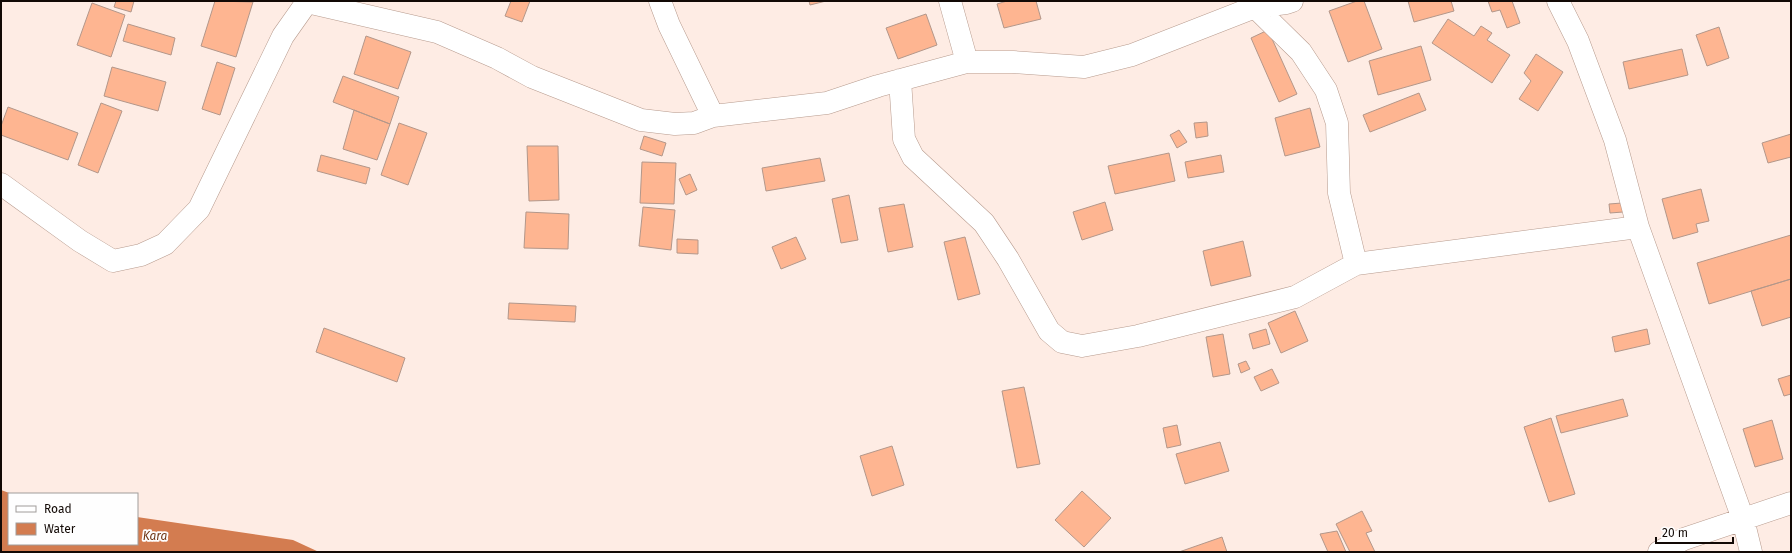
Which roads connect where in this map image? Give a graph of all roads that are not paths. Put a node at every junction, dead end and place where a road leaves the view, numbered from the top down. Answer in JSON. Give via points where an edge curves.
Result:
{"nodes":[{"id":1,"x":660,"y":1,"type":"edge"},
{"id":2,"x":950,"y":1,"type":"edge"},
{"id":3,"x":1292,"y":1,"type":"edge"},
{"id":4,"x":1558,"y":1,"type":"edge"},
{"id":5,"x":1254,"y":4,"type":"edge"},
{"id":6,"x":966,"y":62,"type":"junction"},
{"id":7,"x":900,"y":80,"type":"junction"},
{"id":8,"x":713,"y":116,"type":"junction"},
{"id":9,"x":1,"y":184,"type":"edge"},
{"id":10,"x":1638,"y":227,"type":"junction"},
{"id":11,"x":1356,"y":264,"type":"junction"},
{"id":12,"x":1791,"y":503,"type":"edge"},
{"id":13,"x":1743,"y":519,"type":"junction"},
{"id":14,"x":1659,"y":552,"type":"edge"},
{"id":15,"x":1751,"y":552,"type":"edge"}],
"edges":[{"from":1,"to":8,"type":"street"},
{"from":2,"to":6,"type":"street"},
{"from":3,"to":5,"type":"street"},
{"from":4,"to":10,"type":"street","via":[[1578,41],[1615,140]]},
{"from":5,"to":6,"type":"street","via":[[1132,55],[1084,67]]},
{"from":5,"to":11,"type":"street","via":[[1301,52],[1326,90],[1337,123],[1339,192]]},
{"from":6,"to":7,"type":"street"},
{"from":7,"to":8,"type":"street","via":[[827,103]]},
{"from":7,"to":11,"type":"street","via":[[904,139],[913,157],[984,223],[1049,331],[1062,342],[1082,346],[1138,336],[1295,297]]},
{"from":8,"to":9,"type":"street","via":[[694,123],[675,124],[641,120],[532,77],[497,58],[436,32],[307,2],[284,36],[199,209],[165,244],[141,255],[113,261],[80,241]]},
{"from":10,"to":11,"type":"street"},
{"from":10,"to":13,"type":"street"},
{"from":12,"to":13,"type":"street"},
{"from":13,"to":14,"type":"street","via":[[1684,539]]},
{"from":13,"to":15,"type":"street"}]}
